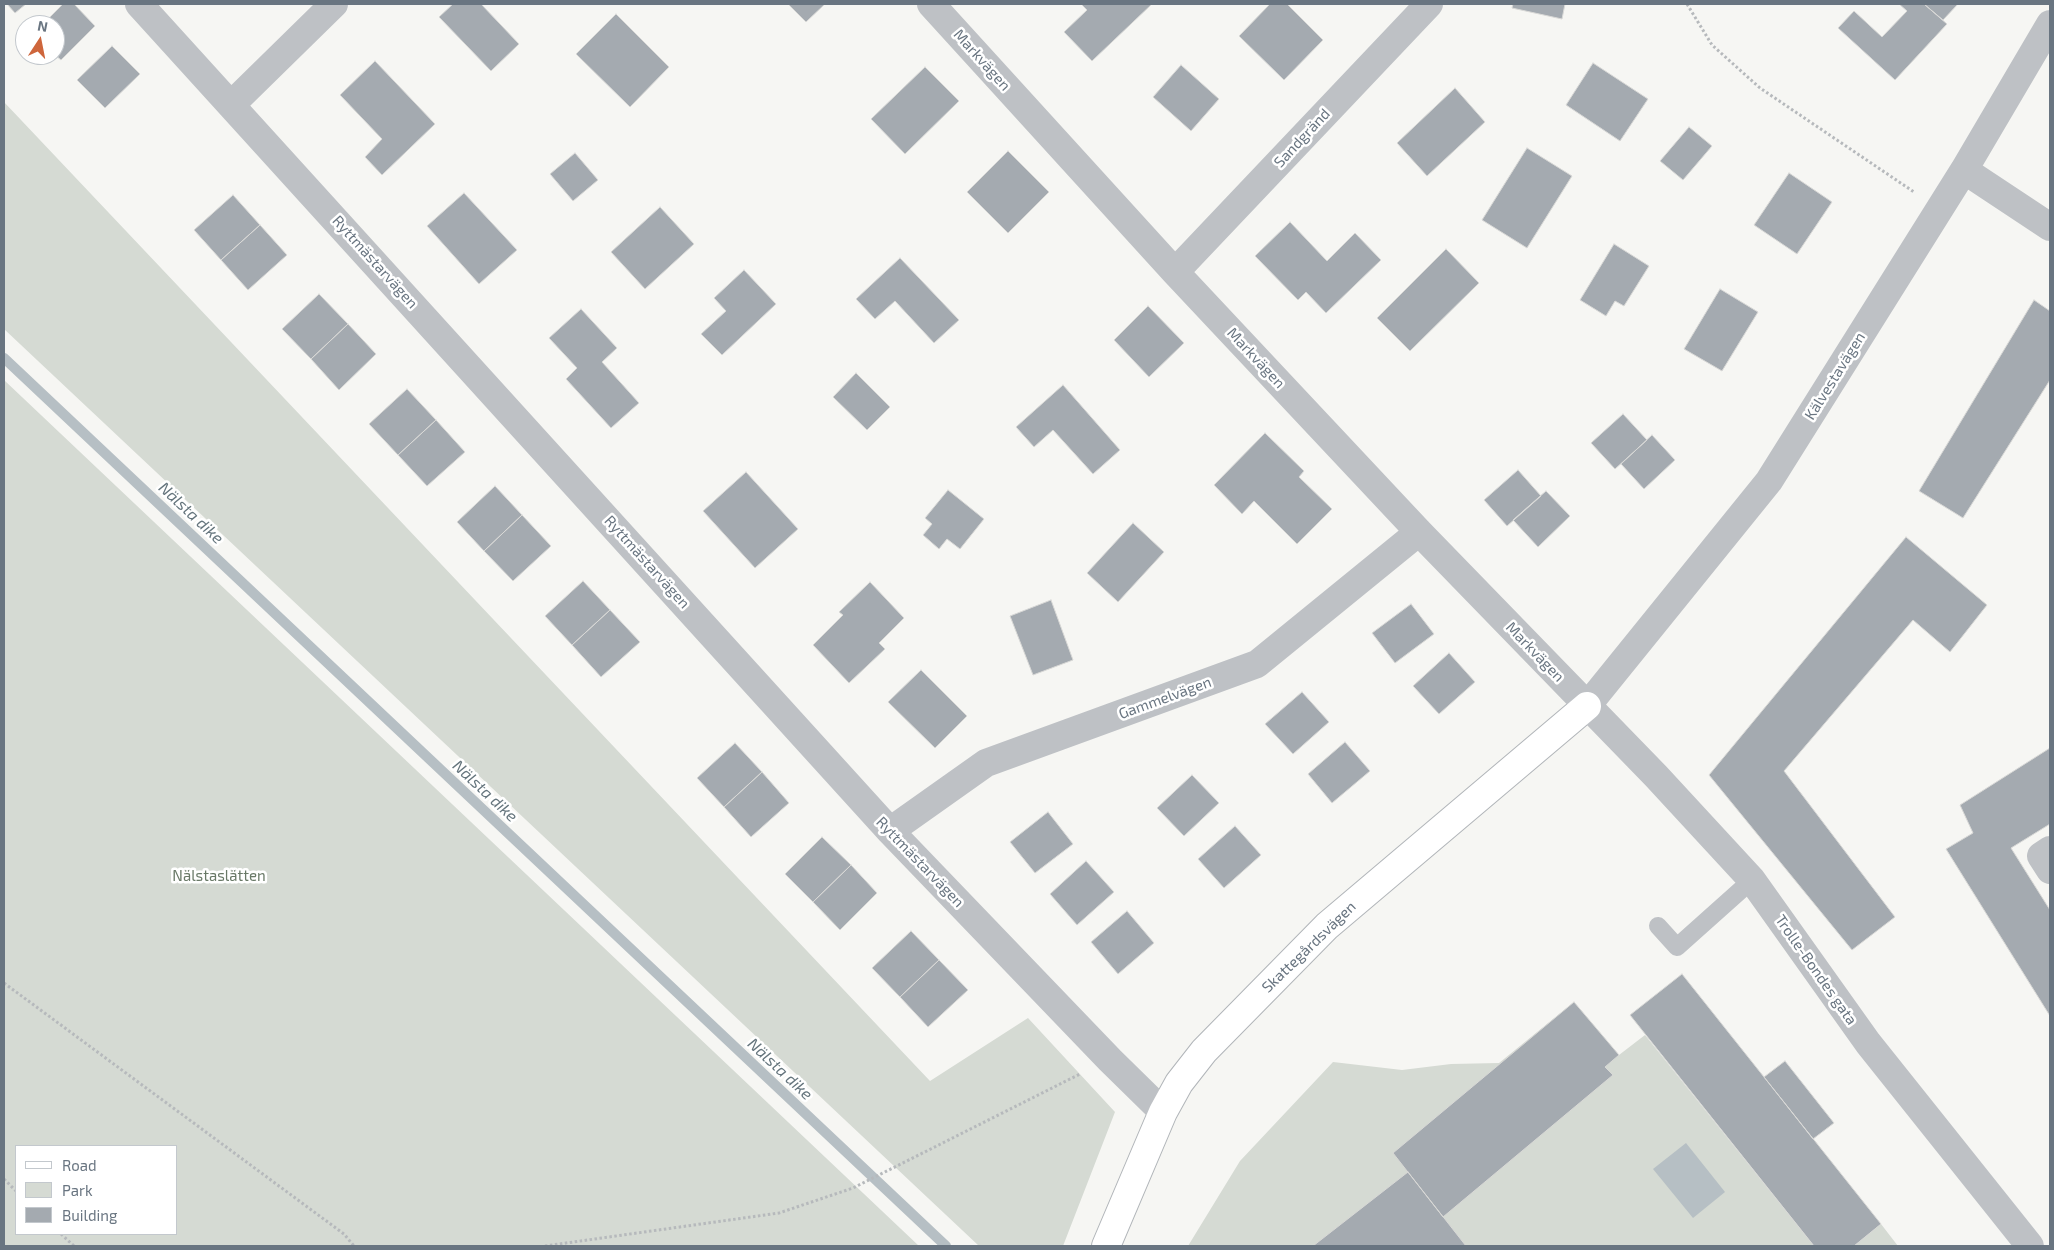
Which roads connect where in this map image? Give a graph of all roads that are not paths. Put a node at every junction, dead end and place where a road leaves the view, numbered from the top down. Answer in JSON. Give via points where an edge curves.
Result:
{"nodes":[{"id":1,"x":139,"y":4,"type":"edge"},
{"id":2,"x":334,"y":4,"type":"edge"},
{"id":3,"x":931,"y":4,"type":"edge"},
{"id":4,"x":1429,"y":4,"type":"edge"},
{"id":5,"x":2050,"y":24,"type":"edge"},
{"id":6,"x":232,"y":104,"type":"junction"},
{"id":7,"x":1964,"y":170,"type":"junction"},
{"id":8,"x":2050,"y":227,"type":"edge"},
{"id":9,"x":1175,"y":272,"type":"junction"},
{"id":10,"x":1419,"y":532,"type":"junction"},
{"id":11,"x":1587,"y":706,"type":"junction"},
{"id":12,"x":890,"y":831,"type":"junction"},
{"id":13,"x":2050,"y":850,"type":"edge"},
{"id":14,"x":2050,"y":870,"type":"edge"},
{"id":15,"x":1752,"y":880,"type":"junction"},
{"id":16,"x":1658,"y":926,"type":"dead end"},
{"id":17,"x":1163,"y":1112,"type":"junction"},
{"id":18,"x":1106,"y":1246,"type":"edge"},
{"id":19,"x":2030,"y":1246,"type":"edge"}],
"edges":[{"from":1,"to":6,"type":"street","name":"Ryttmästarvägen"},
{"from":2,"to":6,"type":"street"},
{"from":3,"to":9,"type":"street","name":"Markvägen"},
{"from":4,"to":9,"type":"street","name":"Sandgränd"},
{"from":5,"to":7,"type":"street","name":"Kälvestavägen"},
{"from":6,"to":12,"type":"street","name":"Ryttmästarvägen"},
{"from":7,"to":8,"type":"street"},
{"from":7,"to":11,"type":"street","name":"Kälvestavägen","via":[[1769,481]]},
{"from":9,"to":10,"type":"street","name":"Markvägen"},
{"from":10,"to":11,"type":"street","name":"Markvägen"},
{"from":10,"to":12,"type":"street","name":"Gammelvägen","via":[[1257,664],[986,763]]},
{"from":11,"to":15,"type":"street","name":"Trolle-Bondes gata"},
{"from":11,"to":17,"type":"street","name":"Skattegårdsvägen","via":[[1327,926],[1204,1051]]},
{"from":12,"to":17,"type":"street","name":"Ryttmästarvägen"},
{"from":13,"to":14,"type":"street","via":[[2041,856]]},
{"from":15,"to":16,"type":"lane","via":[[1677,947]]},
{"from":15,"to":19,"type":"street","name":"Trolle-Bondes gata","via":[[1868,1043]]},
{"from":17,"to":18,"type":"street","name":"Skattegårdsvägen"}]}
